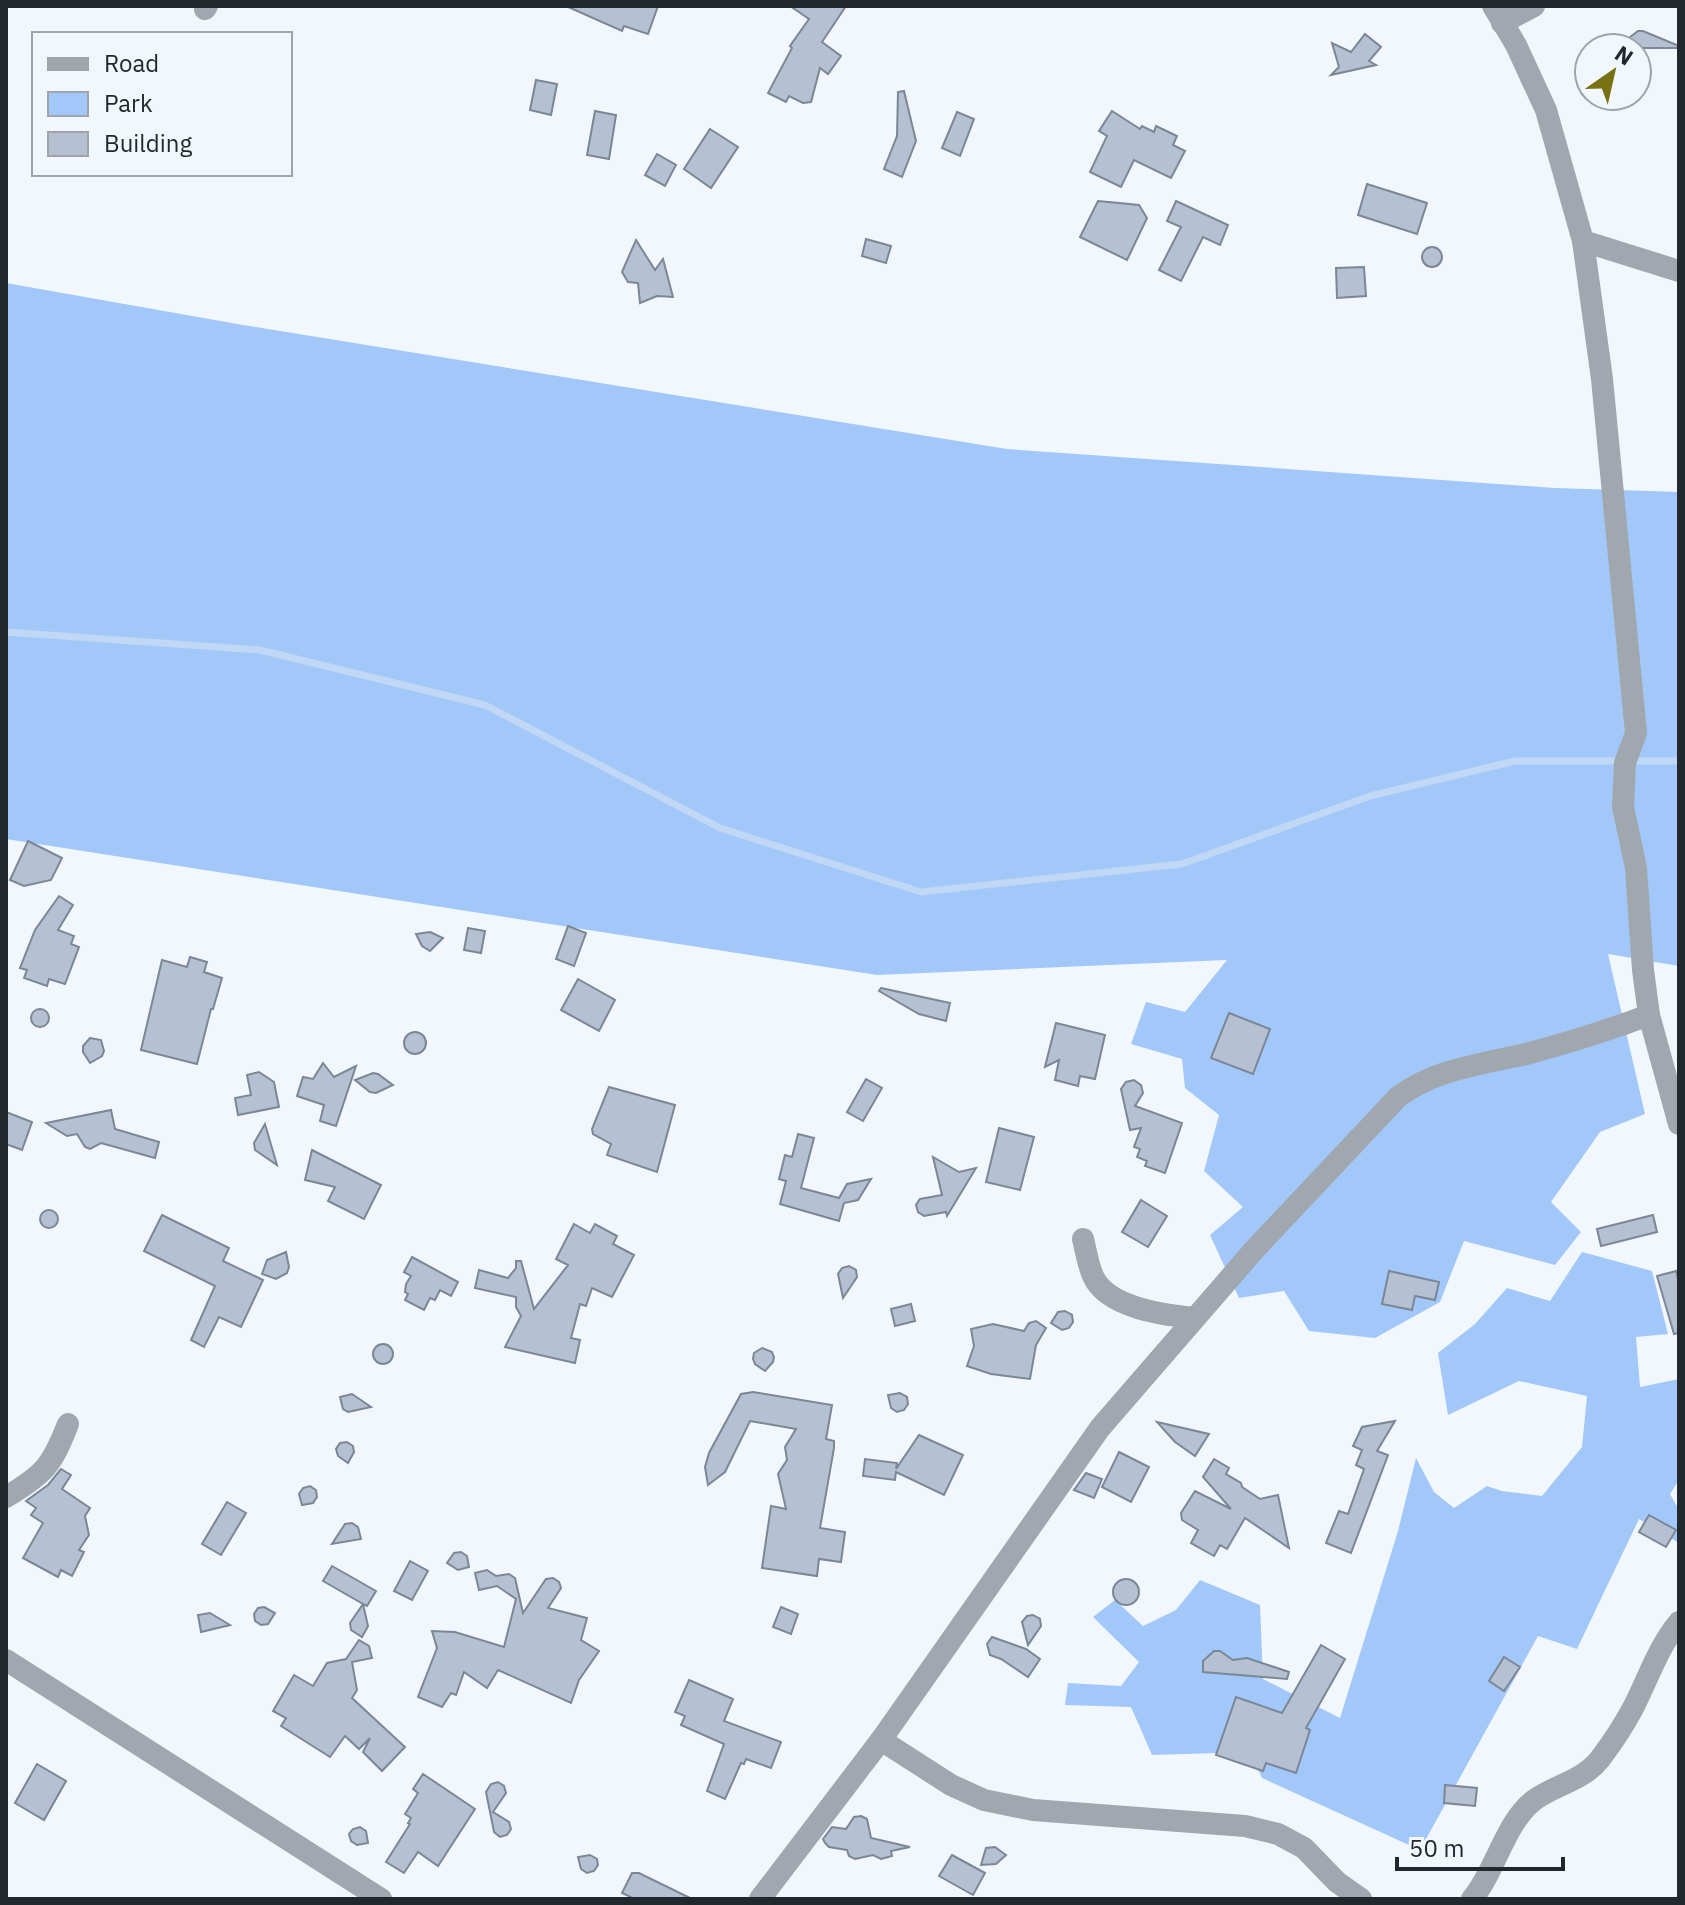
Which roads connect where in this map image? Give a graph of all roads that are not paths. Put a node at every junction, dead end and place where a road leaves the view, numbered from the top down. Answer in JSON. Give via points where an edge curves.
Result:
{"nodes":[{"id":1,"x":1534,"y":6,"type":"edge"},
{"id":2,"x":1498,"y":14,"type":"edge"},
{"id":3,"x":1583,"y":241,"type":"junction"},
{"id":4,"x":1679,"y":271,"type":"edge"},
{"id":5,"x":1649,"y":1015,"type":"junction"},
{"id":6,"x":1679,"y":1124,"type":"edge"},
{"id":7,"x":1083,"y":1239,"type":"dead end"},
{"id":8,"x":1195,"y":1318,"type":"junction"},
{"id":9,"x":68,"y":1424,"type":"dead end"},
{"id":10,"x":6,"y":1497,"type":"edge"},
{"id":11,"x":1679,"y":1622,"type":"edge"},
{"id":12,"x":6,"y":1660,"type":"edge"},
{"id":13,"x":881,"y":1740,"type":"junction"},
{"id":14,"x":381,"y":1899,"type":"edge"},
{"id":15,"x":760,"y":1899,"type":"edge"},
{"id":16,"x":1361,"y":1899,"type":"edge"},
{"id":17,"x":1472,"y":1899,"type":"edge"}],
"edges":[{"from":1,"to":2,"type":"street"},
{"from":2,"to":3,"type":"street","via":[[1546,110]]},
{"from":3,"to":4,"type":"street"},
{"from":3,"to":5,"type":"street","via":[[1633,693],[1636,733],[1625,763],[1623,807],[1636,868]]},
{"from":5,"to":6,"type":"street"},
{"from":5,"to":8,"type":"street","via":[[1470,1065],[1409,1089]]},
{"from":7,"to":8,"type":"street","via":[[1094,1278],[1105,1292],[1153,1314]]},
{"from":8,"to":13,"type":"street","via":[[1093,1437]]},
{"from":9,"to":10,"type":"street","via":[[45,1470]]},
{"from":11,"to":17,"type":"street","via":[[1599,1760],[1521,1815]]},
{"from":12,"to":14,"type":"street"},
{"from":13,"to":15,"type":"street"},
{"from":13,"to":16,"type":"street","via":[[984,1800],[1033,1810],[1245,1826],[1278,1834],[1304,1848]]}]}
